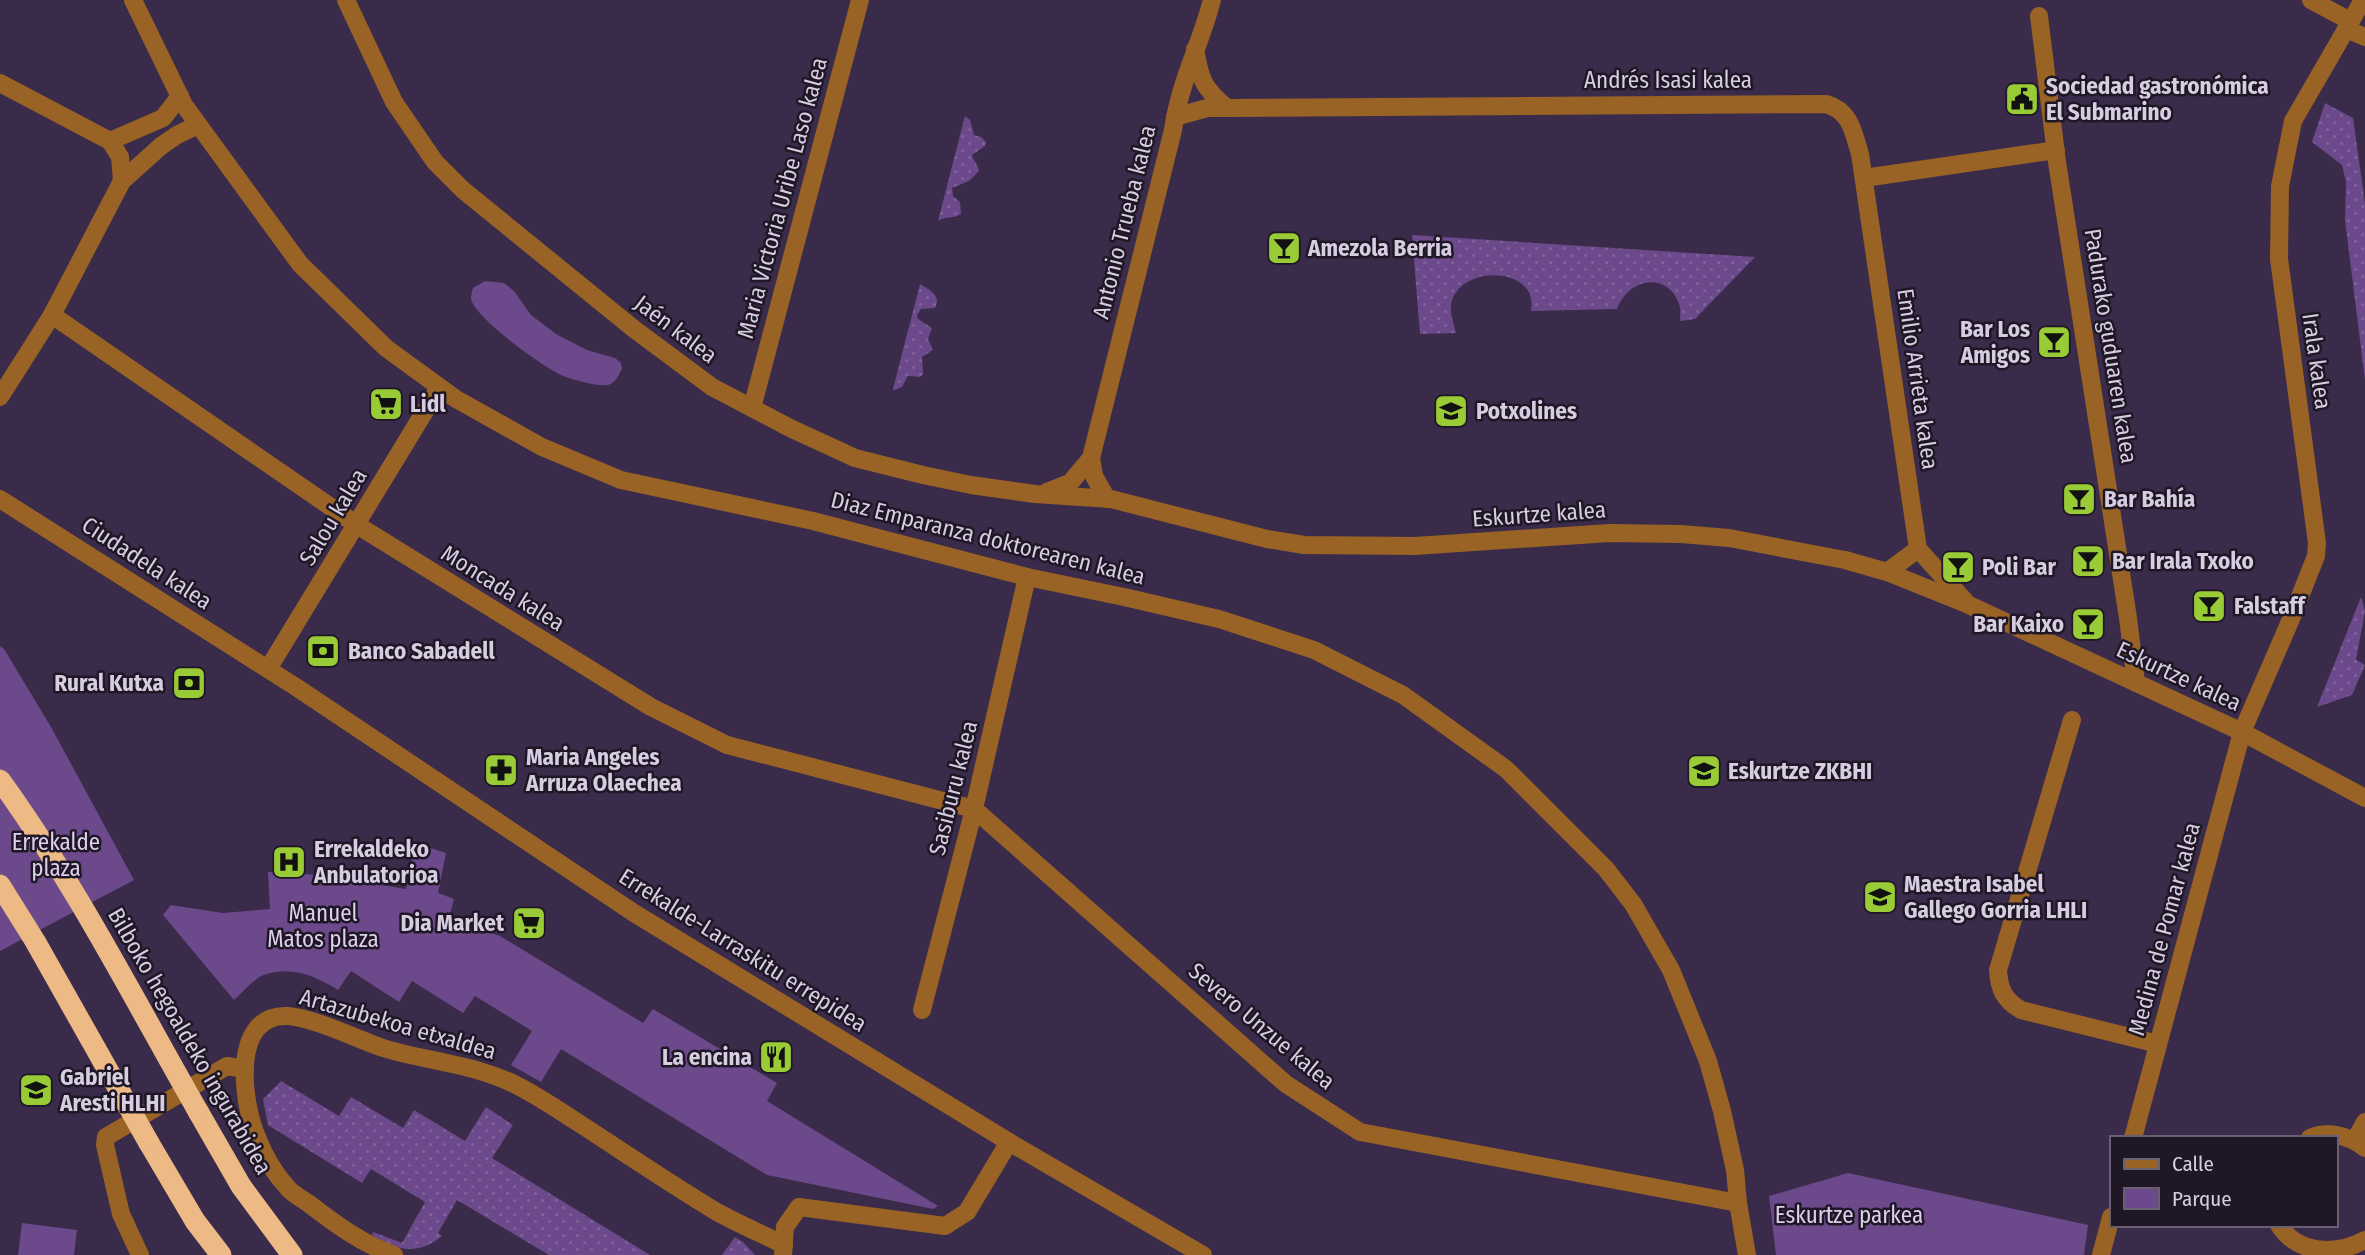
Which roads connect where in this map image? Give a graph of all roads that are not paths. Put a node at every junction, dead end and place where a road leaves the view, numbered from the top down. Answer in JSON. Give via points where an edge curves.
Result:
{"nodes":[{"id":1,"x":133,"y":0,"type":"edge"},
{"id":2,"x":346,"y":0,"type":"edge"},
{"id":3,"x":860,"y":0,"type":"edge"},
{"id":4,"x":1212,"y":0,"type":"edge"},
{"id":5,"x":2311,"y":0,"type":"edge"},
{"id":6,"x":2363,"y":0,"type":"edge"},
{"id":7,"x":2039,"y":16,"type":"dead end"},
{"id":8,"x":2348,"y":25,"type":"junction"},
{"id":9,"x":2365,"y":37,"type":"edge"},
{"id":10,"x":1195,"y":48,"type":"junction"},
{"id":11,"x":0,"y":83,"type":"edge"},
{"id":12,"x":180,"y":96,"type":"junction"},
{"id":13,"x":1227,"y":108,"type":"junction"},
{"id":14,"x":1175,"y":117,"type":"junction"},
{"id":15,"x":198,"y":125,"type":"junction"},
{"id":16,"x":110,"y":141,"type":"junction"},
{"id":17,"x":2056,"y":150,"type":"junction"},
{"id":18,"x":1864,"y":178,"type":"junction"},
{"id":19,"x":122,"y":181,"type":"junction"},
{"id":20,"x":52,"y":315,"type":"junction"},
{"id":21,"x":439,"y":388,"type":"junction"},
{"id":22,"x":0,"y":397,"type":"edge"},
{"id":23,"x":752,"y":408,"type":"junction"},
{"id":24,"x":1091,"y":458,"type":"junction"},
{"id":25,"x":1043,"y":493,"type":"junction"},
{"id":26,"x":0,"y":499,"type":"edge"},
{"id":27,"x":1107,"y":499,"type":"junction"},
{"id":28,"x":357,"y":525,"type":"junction"},
{"id":29,"x":1918,"y":549,"type":"junction"},
{"id":30,"x":1887,"y":572,"type":"junction"},
{"id":31,"x":1027,"y":577,"type":"junction"},
{"id":32,"x":1969,"y":605,"type":"junction"},
{"id":33,"x":268,"y":669,"type":"junction"},
{"id":34,"x":2136,"y":683,"type":"junction"},
{"id":35,"x":2072,"y":720,"type":"dead end"},
{"id":36,"x":2242,"y":732,"type":"junction"},
{"id":37,"x":0,"y":780,"type":"edge"},
{"id":38,"x":2365,"y":798,"type":"edge"},
{"id":39,"x":974,"y":809,"type":"junction"},
{"id":40,"x":0,"y":885,"type":"edge"},
{"id":41,"x":922,"y":1010,"type":"dead end"},
{"id":42,"x":2158,"y":1044,"type":"junction"},
{"id":43,"x":245,"y":1069,"type":"junction"},
{"id":44,"x":2365,"y":1122,"type":"edge"},
{"id":45,"x":2134,"y":1136,"type":"edge"},
{"id":46,"x":2327,"y":1136,"type":"edge"},
{"id":47,"x":1009,"y":1142,"type":"junction"},
{"id":48,"x":2360,"y":1144,"type":"edge"},
{"id":49,"x":1738,"y":1203,"type":"junction"},
{"id":50,"x":2110,"y":1221,"type":"edge"},
{"id":51,"x":2280,"y":1227,"type":"edge"},
{"id":52,"x":2365,"y":1240,"type":"edge"},
{"id":53,"x":783,"y":1250,"type":"edge"},
{"id":54,"x":140,"y":1255,"type":"edge"},
{"id":55,"x":221,"y":1255,"type":"edge"},
{"id":56,"x":292,"y":1255,"type":"edge"},
{"id":57,"x":394,"y":1255,"type":"edge"},
{"id":58,"x":1203,"y":1255,"type":"edge"},
{"id":59,"x":1747,"y":1255,"type":"edge"},
{"id":60,"x":2101,"y":1255,"type":"edge"}],
"edges":[{"from":1,"to":12,"type":"street","name":"Diaz Emparanza doktorearen kalea"},
{"from":2,"to":23,"type":"street","name":"Jaén kalea","via":[[394,102],[435,162],[634,330],[712,387]]},
{"from":3,"to":23,"type":"street","name":"Maria Victoria Uribe Laso kalea"},
{"from":4,"to":10,"type":"street","name":"Antonio Trueba kalea"},
{"from":5,"to":8,"type":"street"},
{"from":6,"to":8,"type":"street","name":"Irala kalea"},
{"from":7,"to":17,"type":"street","name":"Padurako guduaren kalea"},
{"from":8,"to":9,"type":"street"},
{"from":8,"to":36,"type":"street","name":"Irala kalea","via":[[2293,121],[2280,186],[2279,259],[2316,556]]},
{"from":10,"to":13,"type":"street","via":[[1208,92]]},
{"from":10,"to":14,"type":"street","name":"Antonio Trueba kalea"},
{"from":11,"to":16,"type":"street"},
{"from":12,"to":15,"type":"street","name":"Diaz Emparanza doktorearen kalea"},
{"from":12,"to":16,"type":"street","via":[[163,118]]},
{"from":13,"to":14,"type":"street","name":"Andrés Isasi kalea"},
{"from":13,"to":18,"type":"street","name":"Andrés Isasi kalea","via":[[1826,104],[1838,107],[1850,122]]},
{"from":14,"to":24,"type":"street","name":"Antonio Trueba kalea"},
{"from":15,"to":19,"type":"street","via":[[161,146]]},
{"from":15,"to":21,"type":"street","name":"Diaz Emparanza doktorearen kalea","via":[[300,264],[386,348]]},
{"from":16,"to":19,"type":"street","via":[[120,157]]},
{"from":17,"to":18,"type":"street"},
{"from":17,"to":34,"type":"street","name":"Padurako guduaren kalea"},
{"from":18,"to":29,"type":"street","name":"Emilio Arrieta kalea"},
{"from":19,"to":20,"type":"street"},
{"from":20,"to":22,"type":"street"},
{"from":20,"to":28,"type":"street","name":"Moncada kalea"},
{"from":21,"to":28,"type":"street","name":"Salou kalea"},
{"from":21,"to":31,"type":"street","name":"Diaz Emparanza doktorearen kalea","via":[[542,447],[621,480],[813,521]]},
{"from":23,"to":25,"type":"street","name":"Jaén kalea","via":[[855,458],[959,482]]},
{"from":24,"to":25,"type":"street","name":"Antonio Trueba kalea","via":[[1070,483]]},
{"from":24,"to":27,"type":"street","via":[[1094,476]]},
{"from":25,"to":27,"type":"street","name":"Jaén kalea"},
{"from":26,"to":33,"type":"street","name":"Ciudadela kalea"},
{"from":27,"to":30,"type":"street","name":"Eskurtze kalea","via":[[1304,545],[1415,546],[1610,533],[1681,534],[1807,552]]},
{"from":28,"to":33,"type":"street","name":"Salou kalea"},
{"from":28,"to":39,"type":"street","name":"Moncada kalea","via":[[651,707],[727,745]]},
{"from":29,"to":30,"type":"street"},
{"from":29,"to":32,"type":"street","name":"Eskurtze kalea"},
{"from":30,"to":32,"type":"street","name":"Eskurtze kalea"},
{"from":31,"to":39,"type":"street","name":"Sasiburu kalea"},
{"from":31,"to":49,"type":"street","name":"Diaz Emparanza doktorearen kalea","via":[[1219,619],[1314,650],[1403,695],[1506,769],[1606,869],[1633,904],[1671,970],[1709,1061],[1735,1170]]},
{"from":32,"to":34,"type":"street","name":"Eskurtze kalea"},
{"from":33,"to":47,"type":"street","name":"Errekalde-Larraskitu errepidea","via":[[635,913]]},
{"from":34,"to":36,"type":"street","name":"Eskurtze kalea"},
{"from":35,"to":42,"type":"street","via":[[1998,970],[1999,986],[2008,1002],[2021,1010]]},
{"from":36,"to":38,"type":"street","name":"Eskurtze kalea"},
{"from":36,"to":42,"type":"street","name":"Medina de Pomar kalea"},
{"from":37,"to":56,"type":"highway","name":"Bilboko hegoaldeko ingurabidea","bridge":true,"via":[[77,897],[241,1186]]},
{"from":39,"to":41,"type":"street","name":"Sasiburu kalea"},
{"from":39,"to":49,"type":"street","name":"Severo Unzue kalea","via":[[1286,1084],[1360,1132]]},
{"from":40,"to":55,"type":"highway","bridge":true,"via":[[195,1221]]},
{"from":42,"to":45,"type":"street","name":"Medina de Pomar kalea"},
{"from":43,"to":53,"type":"street","name":"Artazubekoa etxaldea","via":[[246,1053],[259,1024],[269,1017],[289,1016],[386,1048],[480,1070],[519,1086]]},
{"from":43,"to":54,"type":"street","via":[[228,1066],[106,1137],[121,1214]]},
{"from":43,"to":57,"type":"street","name":"Artazubekoa etxaldea","via":[[256,1136],[288,1188],[335,1224]]},
{"from":44,"to":48,"type":"street"},
{"from":46,"to":48,"type":"street"},
{"from":47,"to":53,"type":"street","name":"Artazubekoa etxaldea","via":[[967,1212],[945,1226],[799,1207],[785,1227]]},
{"from":47,"to":58,"type":"street","name":"Errekalde-Larraskitu errepidea"},
{"from":49,"to":59,"type":"street","name":"Diaz Emparanza doktorearen kalea"},
{"from":50,"to":60,"type":"street"},
{"from":51,"to":52,"type":"street","via":[[2297,1244],[2315,1252],[2334,1253]]}]}
